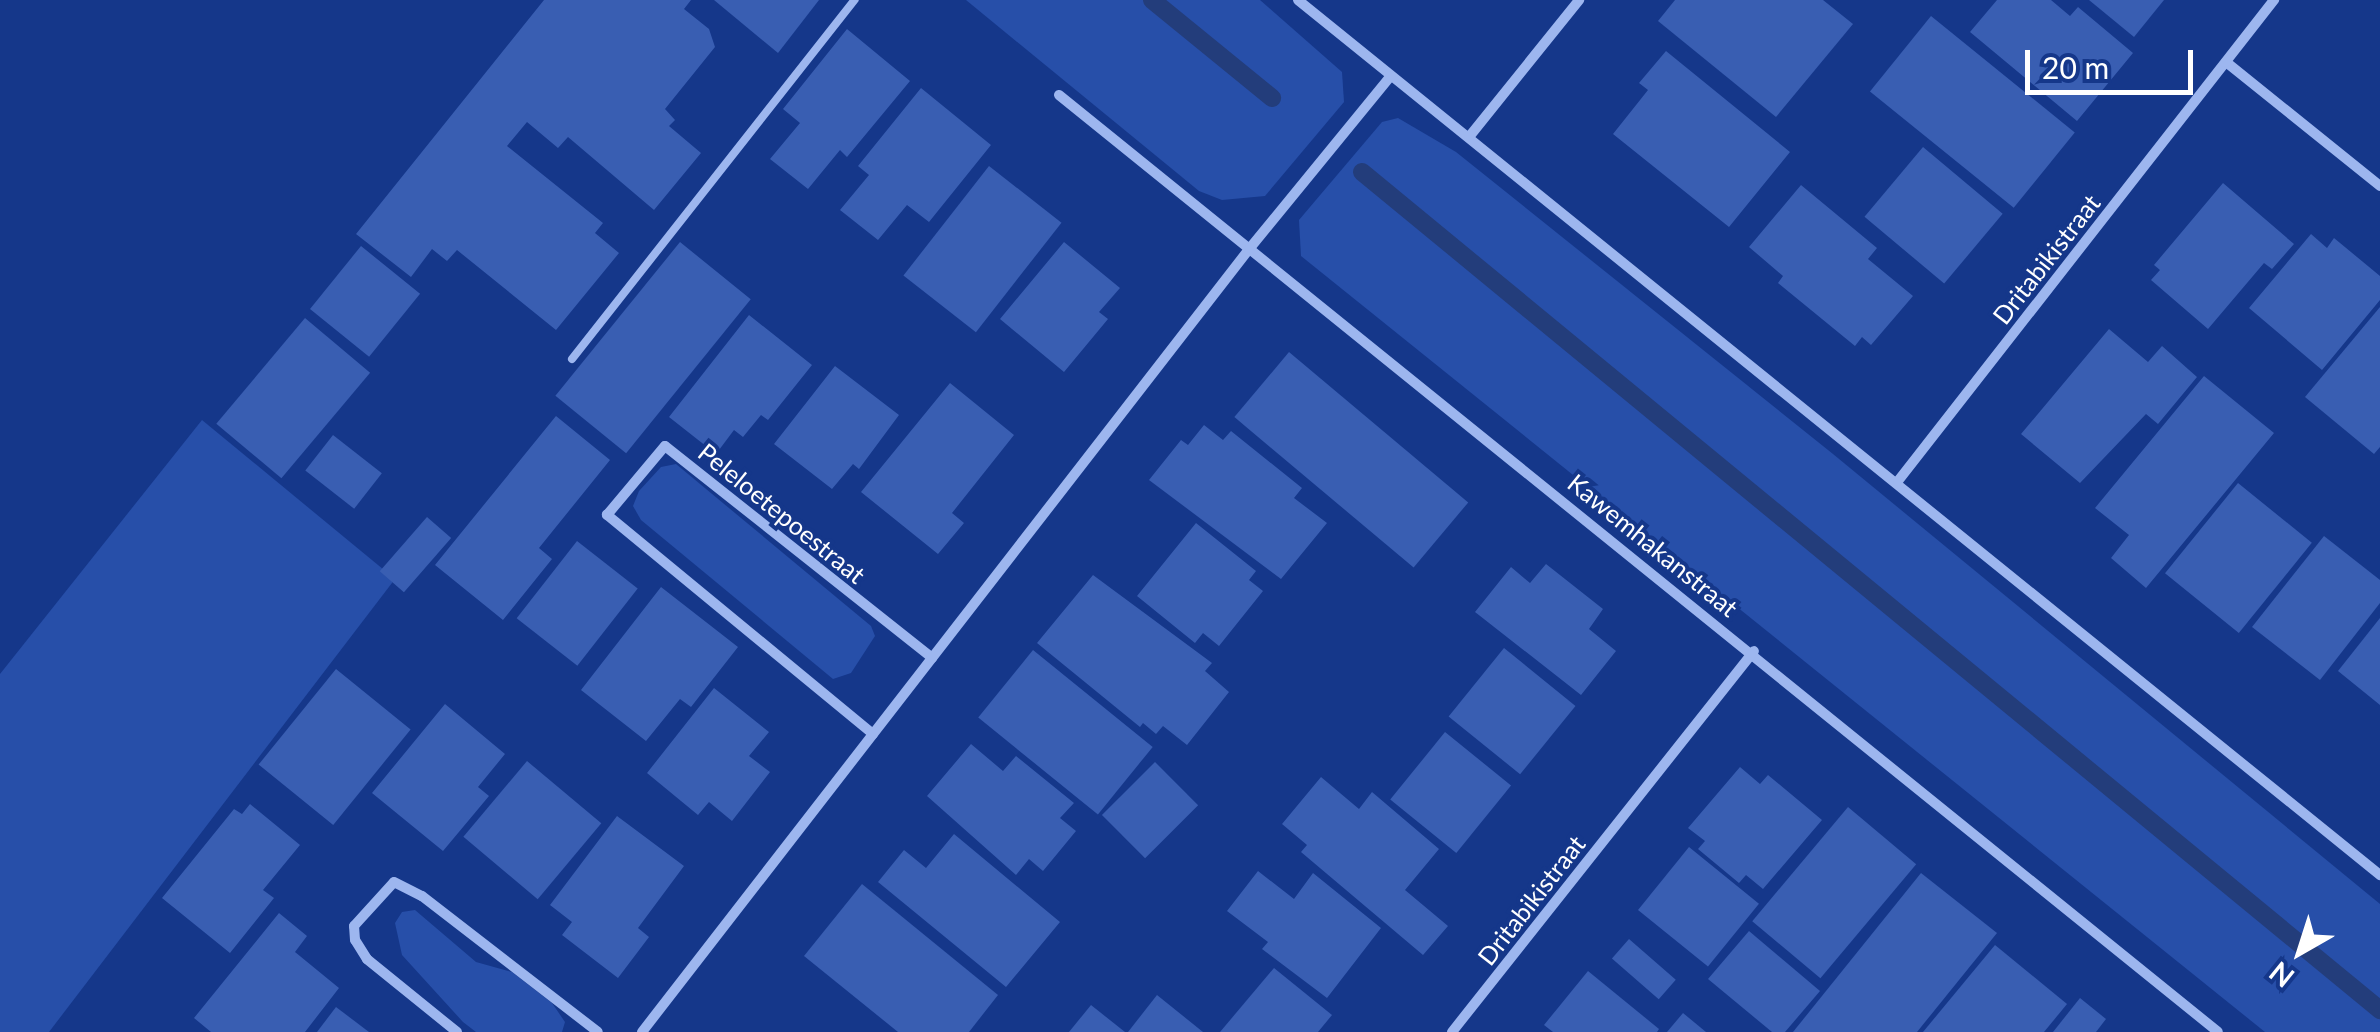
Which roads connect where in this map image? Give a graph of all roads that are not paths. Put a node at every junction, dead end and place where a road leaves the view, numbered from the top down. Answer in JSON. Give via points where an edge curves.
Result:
{"nodes":[{"id":1,"x":854,"y":0,"type":"edge"},
{"id":2,"x":1298,"y":0,"type":"edge"},
{"id":3,"x":1579,"y":0,"type":"edge"},
{"id":4,"x":2274,"y":0,"type":"edge"},
{"id":5,"x":2226,"y":62,"type":"junction"},
{"id":6,"x":1391,"y":76,"type":"junction"},
{"id":7,"x":1060,"y":95,"type":"dead end"},
{"id":8,"x":1469,"y":137,"type":"junction"},
{"id":9,"x":2380,"y":186,"type":"edge"},
{"id":10,"x":1250,"y":248,"type":"junction"},
{"id":11,"x":572,"y":359,"type":"dead end"},
{"id":12,"x":1898,"y":480,"type":"junction"},
{"id":13,"x":1754,"y":651,"type":"junction"},
{"id":14,"x":932,"y":658,"type":"junction"},
{"id":15,"x":873,"y":734,"type":"junction"},
{"id":16,"x":2380,"y":876,"type":"edge"},
{"id":17,"x":457,"y":1032,"type":"edge"},
{"id":18,"x":598,"y":1032,"type":"edge"},
{"id":19,"x":642,"y":1032,"type":"edge"},
{"id":20,"x":1452,"y":1032,"type":"edge"},
{"id":21,"x":2218,"y":1032,"type":"edge"}],
"edges":[{"from":1,"to":11,"type":"lane"},
{"from":2,"to":6,"type":"street"},
{"from":3,"to":8,"type":"street"},
{"from":4,"to":5,"type":"street","name":"Dritabikistraat"},
{"from":5,"to":9,"type":"street"},
{"from":5,"to":12,"type":"street","name":"Dritabikistraat"},
{"from":6,"to":8,"type":"street"},
{"from":6,"to":10,"type":"street"},
{"from":7,"to":10,"type":"street","name":"Kawemhakanstraat"},
{"from":8,"to":12,"type":"street"},
{"from":10,"to":13,"type":"street","name":"Kawemhakanstraat"},
{"from":10,"to":14,"type":"street"},
{"from":12,"to":16,"type":"street"},
{"from":13,"to":20,"type":"street","name":"Dritabikistraat"},
{"from":13,"to":21,"type":"street","name":"Kawemhakanstraat"},
{"from":14,"to":15,"type":"street"},
{"from":14,"to":15,"type":"street","name":"Peleloetepoestraat","via":[[665,446],[607,515]]},
{"from":15,"to":19,"type":"street"},
{"from":17,"to":18,"type":"street","via":[[367,959],[355,940],[354,926],[394,882],[422,896]]}]}
